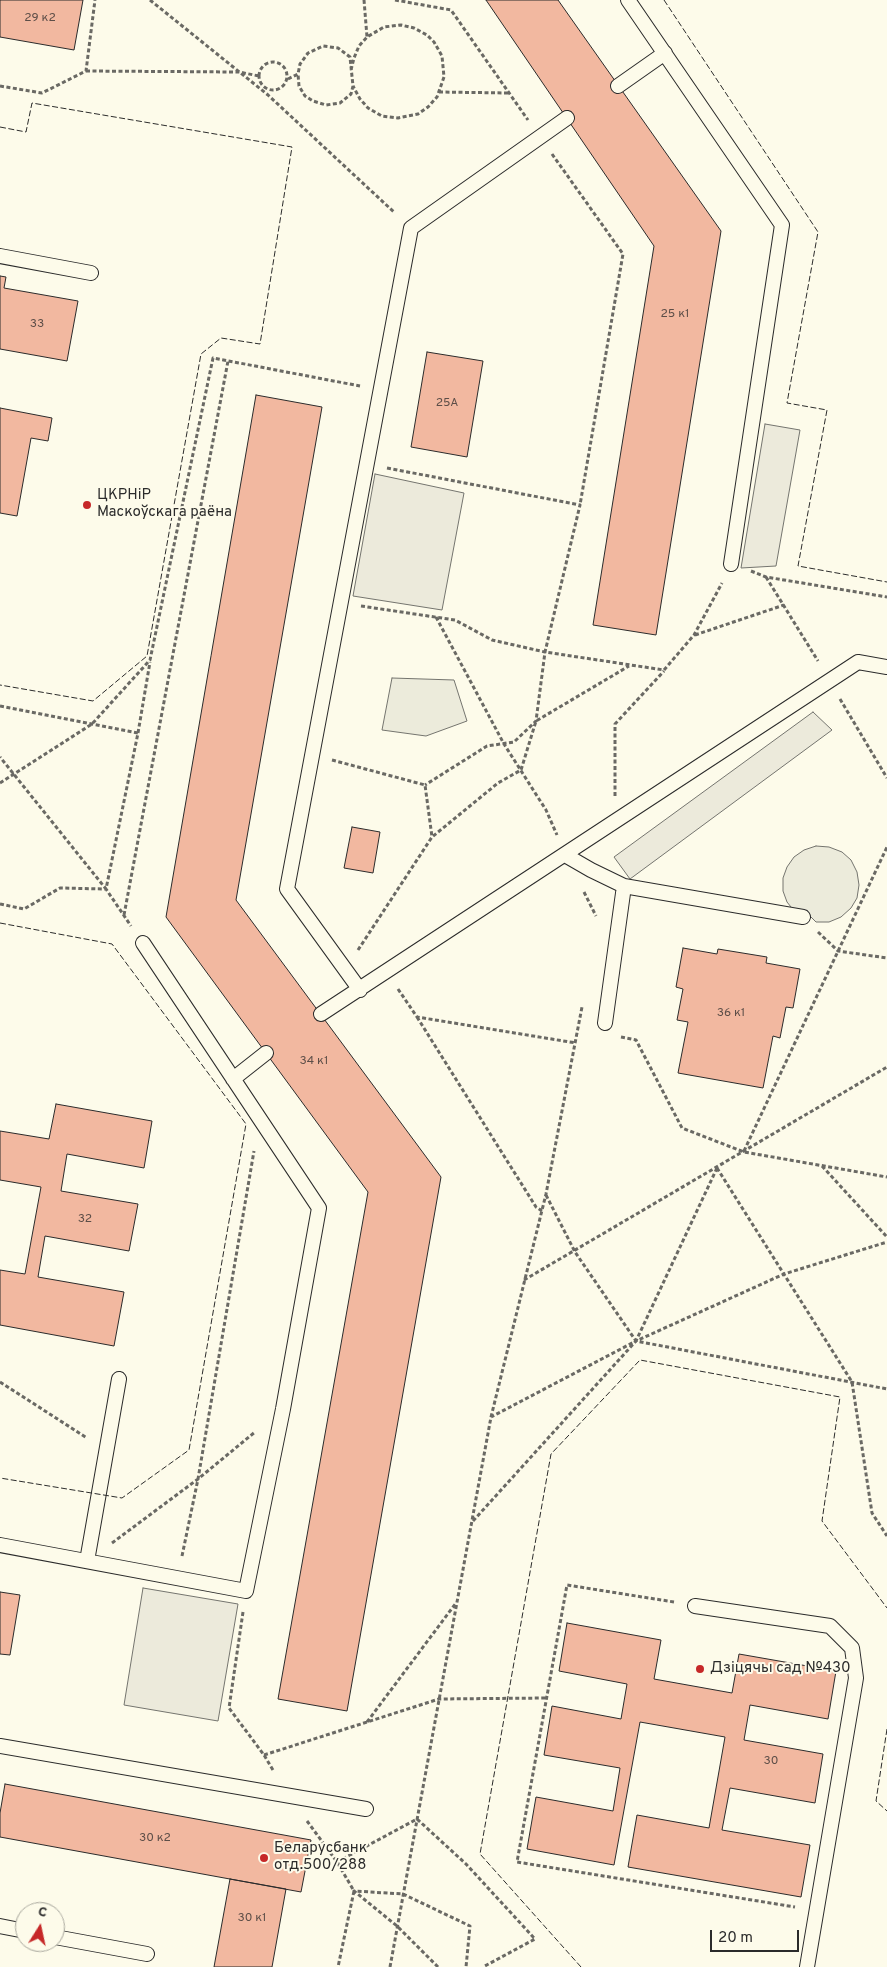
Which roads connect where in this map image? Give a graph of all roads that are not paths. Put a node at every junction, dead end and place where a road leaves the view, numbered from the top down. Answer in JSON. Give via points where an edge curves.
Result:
{"nodes":[{"id":1,"x":628,"y":0,"type":"edge"},
{"id":2,"x":665,"y":53,"type":"junction"},
{"id":3,"x":618,"y":86,"type":"dead end"},
{"id":4,"x":567,"y":118,"type":"dead end"},
{"id":5,"x":0,"y":256,"type":"edge"},
{"id":6,"x":90,"y":273,"type":"dead end"},
{"id":7,"x":731,"y":564,"type":"road end"},
{"id":8,"x":887,"y":667,"type":"edge"},
{"id":9,"x":565,"y":854,"type":"junction"},
{"id":10,"x":624,"y":886,"type":"junction"},
{"id":11,"x":803,"y":917,"type":"road end"},
{"id":12,"x":143,"y":943,"type":"road end"},
{"id":13,"x":360,"y":990,"type":"junction"},
{"id":14,"x":321,"y":1014,"type":"dead end"},
{"id":15,"x":606,"y":1022,"type":"dead end"},
{"id":16,"x":266,"y":1053,"type":"dead end"},
{"id":17,"x":233,"y":1078,"type":"junction"},
{"id":18,"x":119,"y":1379,"type":"dead end"},
{"id":19,"x":0,"y":1546,"type":"edge"},
{"id":20,"x":87,"y":1561,"type":"junction"},
{"id":21,"x":695,"y":1606,"type":"road end"},
{"id":22,"x":0,"y":1746,"type":"edge"},
{"id":23,"x":366,"y":1809,"type":"dead end"},
{"id":24,"x":0,"y":1926,"type":"edge"},
{"id":25,"x":15,"y":1929,"type":"edge"},
{"id":26,"x":65,"y":1939,"type":"edge"},
{"id":27,"x":147,"y":1954,"type":"dead end"},
{"id":28,"x":807,"y":1967,"type":"edge"}],
"edges":[{"from":1,"to":2,"type":"lane"},
{"from":2,"to":3,"type":"lane"},
{"from":2,"to":7,"type":"lane","via":[[782,225]]},
{"from":4,"to":13,"type":"lane","via":[[411,228],[287,889]]},
{"from":5,"to":6,"type":"lane"},
{"from":8,"to":9,"type":"lane","via":[[858,662]]},
{"from":9,"to":10,"type":"lane"},
{"from":9,"to":13,"type":"lane"},
{"from":10,"to":11,"type":"lane"},
{"from":10,"to":15,"type":"lane"},
{"from":12,"to":17,"type":"lane"},
{"from":13,"to":14,"type":"lane"},
{"from":16,"to":17,"type":"lane"},
{"from":17,"to":20,"type":"lane","via":[[319,1208],[246,1591]]},
{"from":18,"to":20,"type":"lane"},
{"from":19,"to":20,"type":"lane"},
{"from":21,"to":28,"type":"lane","via":[[830,1626],[852,1648],[856,1678]]},
{"from":22,"to":23,"type":"lane"},
{"from":24,"to":25,"type":"lane"},
{"from":26,"to":27,"type":"lane"}]}
